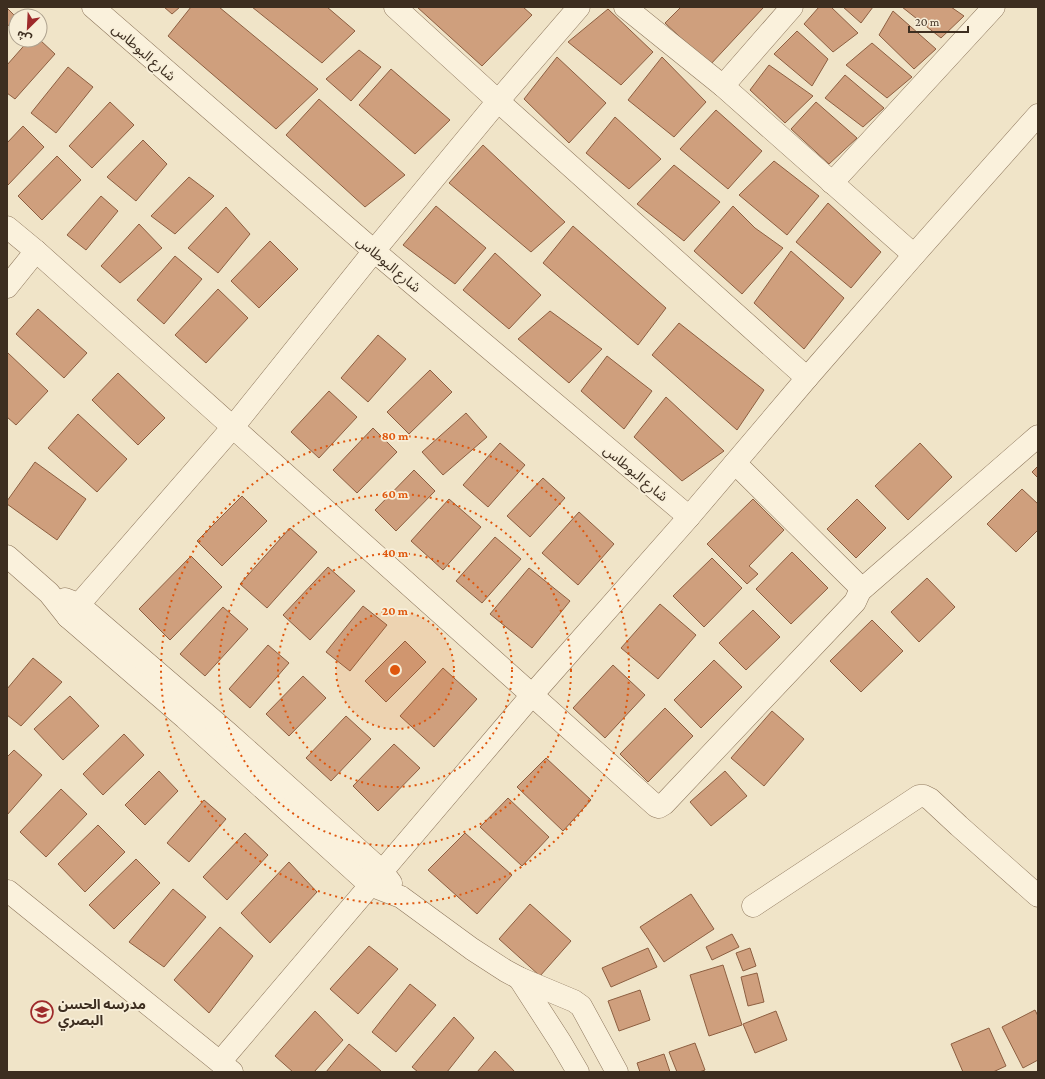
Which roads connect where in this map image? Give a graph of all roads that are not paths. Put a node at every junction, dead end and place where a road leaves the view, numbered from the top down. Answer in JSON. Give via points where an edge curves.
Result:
{"nodes":[{"id":1,"x":93,"y":7,"type":"edge"},
{"id":2,"x":395,"y":7,"type":"edge"},
{"id":3,"x":579,"y":7,"type":"edge"},
{"id":4,"x":625,"y":7,"type":"edge"},
{"id":5,"x":792,"y":7,"type":"edge"},
{"id":6,"x":994,"y":7,"type":"edge"},
{"id":7,"x":723,"y":86,"type":"junction"},
{"id":8,"x":498,"y":101,"type":"junction"},
{"id":9,"x":1038,"y":115,"type":"edge"},
{"id":10,"x":832,"y":182,"type":"junction"},
{"id":11,"x":7,"y":227,"type":"edge"},
{"id":12,"x":36,"y":251,"type":"junction"},
{"id":13,"x":374,"y":251,"type":"junction"},
{"id":14,"x":914,"y":255,"type":"junction"},
{"id":15,"x":7,"y":287,"type":"edge"},
{"id":16,"x":807,"y":378,"type":"junction"},
{"id":17,"x":233,"y":427,"type":"junction"},
{"id":18,"x":1038,"y":436,"type":"edge"},
{"id":19,"x":735,"y":463,"type":"junction"},
{"id":20,"x":689,"y":518,"type":"junction"},
{"id":21,"x":7,"y":556,"type":"edge"},
{"id":22,"x":860,"y":591,"type":"junction"},
{"id":23,"x":73,"y":610,"type":"junction"},
{"id":24,"x":532,"y":695,"type":"junction"},
{"id":25,"x":376,"y":878,"type":"junction"},
{"id":26,"x":7,"y":891,"type":"edge"},
{"id":27,"x":1038,"y":896,"type":"edge"},
{"id":28,"x":753,"y":906,"type":"dead end"},
{"id":29,"x":519,"y":978,"type":"junction"},
{"id":30,"x":226,"y":1067,"type":"edge"},
{"id":31,"x":578,"y":1072,"type":"edge"},
{"id":32,"x":617,"y":1072,"type":"edge"}],
"edges":[{"from":1,"to":13,"type":"street","name":"شارع البوطاس"},
{"from":2,"to":8,"type":"street"},
{"from":3,"to":8,"type":"street"},
{"from":4,"to":7,"type":"street"},
{"from":5,"to":7,"type":"street"},
{"from":6,"to":10,"type":"street"},
{"from":7,"to":10,"type":"street"},
{"from":8,"to":13,"type":"street"},
{"from":8,"to":16,"type":"street"},
{"from":9,"to":14,"type":"street"},
{"from":10,"to":14,"type":"street"},
{"from":11,"to":12,"type":"street"},
{"from":12,"to":15,"type":"street"},
{"from":12,"to":17,"type":"street"},
{"from":13,"to":17,"type":"street"},
{"from":13,"to":20,"type":"street","name":"شارع البوطاس"},
{"from":14,"to":16,"type":"street"},
{"from":16,"to":19,"type":"street"},
{"from":17,"to":23,"type":"street"},
{"from":17,"to":24,"type":"street"},
{"from":18,"to":22,"type":"street"},
{"from":19,"to":20,"type":"street"},
{"from":19,"to":22,"type":"street","via":[[857,584]]},
{"from":20,"to":24,"type":"street"},
{"from":21,"to":23,"type":"street","via":[[49,593]]},
{"from":22,"to":24,"type":"street","via":[[855,602],[659,807]]},
{"from":23,"to":25,"type":"street","via":[[185,718]]},
{"from":24,"to":25,"type":"street"},
{"from":25,"to":29,"type":"street","via":[[472,949]]},
{"from":25,"to":30,"type":"street"},
{"from":26,"to":30,"type":"street"},
{"from":27,"to":28,"type":"street","via":[[930,799],[919,796]]},
{"from":29,"to":31,"type":"street"},
{"from":29,"to":32,"type":"street","via":[[581,1006]]}]}
